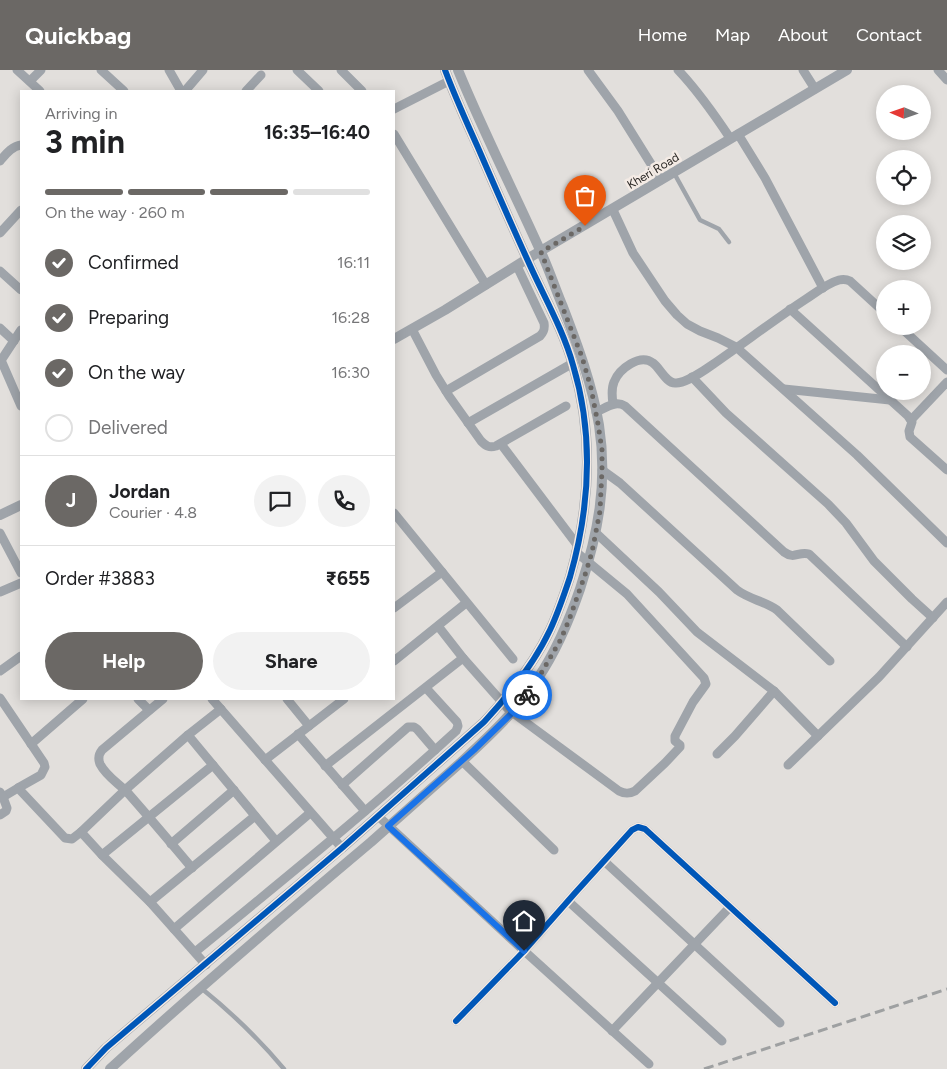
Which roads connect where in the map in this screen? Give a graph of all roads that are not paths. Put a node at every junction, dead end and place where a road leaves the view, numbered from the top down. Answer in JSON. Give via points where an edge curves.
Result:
{"nodes":[{"id":1,"x":17,"y":70,"type":"edge"},
{"id":2,"x":41,"y":70,"type":"edge"},
{"id":3,"x":101,"y":70,"type":"edge"},
{"id":4,"x":169,"y":70,"type":"edge"},
{"id":5,"x":203,"y":70,"type":"edge"},
{"id":6,"x":297,"y":70,"type":"edge"},
{"id":7,"x":341,"y":70,"type":"edge"},
{"id":8,"x":445,"y":70,"type":"edge"},
{"id":9,"x":458,"y":70,"type":"edge"},
{"id":10,"x":588,"y":70,"type":"edge"},
{"id":11,"x":678,"y":70,"type":"edge"},
{"id":12,"x":803,"y":70,"type":"edge"},
{"id":13,"x":847,"y":70,"type":"edge"},
{"id":14,"x":938,"y":70,"type":"edge"},
{"id":15,"x":261,"y":75,"type":"dead end"},
{"id":16,"x":947,"y":80,"type":"edge"},
{"id":17,"x":449,"y":81,"type":"junction"},
{"id":18,"x":30,"y":82,"type":"junction"},
{"id":19,"x":815,"y":89,"type":"junction"},
{"id":20,"x":39,"y":90,"type":"edge"},
{"id":21,"x":123,"y":90,"type":"edge"},
{"id":22,"x":182,"y":90,"type":"edge"},
{"id":23,"x":184,"y":90,"type":"edge"},
{"id":24,"x":247,"y":90,"type":"edge"},
{"id":25,"x":317,"y":90,"type":"edge"},
{"id":26,"x":361,"y":90,"type":"edge"},
{"id":27,"x":395,"y":108,"type":"edge"},
{"id":28,"x":395,"y":136,"type":"edge"},
{"id":29,"x":734,"y":136,"type":"junction"},
{"id":30,"x":20,"y":144,"type":"edge"},
{"id":31,"x":0,"y":161,"type":"edge"},
{"id":32,"x":674,"y":173,"type":"junction"},
{"id":33,"x":661,"y":180,"type":"junction"},
{"id":34,"x":613,"y":210,"type":"junction"},
{"id":35,"x":20,"y":211,"type":"edge"},
{"id":36,"x":0,"y":233,"type":"edge"},
{"id":37,"x":729,"y":242,"type":"dead end"},
{"id":38,"x":534,"y":256,"type":"junction"},
{"id":39,"x":517,"y":266,"type":"junction"},
{"id":40,"x":0,"y":270,"type":"edge"},
{"id":41,"x":486,"y":286,"type":"junction"},
{"id":42,"x":823,"y":288,"type":"junction"},
{"id":43,"x":20,"y":289,"type":"edge"},
{"id":44,"x":876,"y":306,"type":"edge"},
{"id":45,"x":790,"y":309,"type":"junction"},
{"id":46,"x":0,"y":328,"type":"edge"},
{"id":47,"x":412,"y":329,"type":"junction"},
{"id":48,"x":20,"y":332,"type":"edge"},
{"id":49,"x":909,"y":335,"type":"edge"},
{"id":50,"x":395,"y":338,"type":"edge"},
{"id":51,"x":14,"y":341,"type":"junction"},
{"id":52,"x":736,"y":347,"type":"junction"},
{"id":53,"x":1,"y":361,"type":"edge"},
{"id":54,"x":573,"y":363,"type":"junction"},
{"id":55,"x":947,"y":370,"type":"edge"},
{"id":56,"x":692,"y":377,"type":"junction"},
{"id":57,"x":947,"y":382,"type":"edge"},
{"id":58,"x":876,"y":386,"type":"edge"},
{"id":59,"x":784,"y":389,"type":"junction"},
{"id":60,"x":446,"y":392,"type":"junction"},
{"id":61,"x":876,"y":398,"type":"edge"},
{"id":62,"x":891,"y":400,"type":"edge"},
{"id":63,"x":20,"y":404,"type":"edge"},
{"id":64,"x":613,"y":404,"type":"junction"},
{"id":65,"x":566,"y":406,"type":"dead end"},
{"id":66,"x":596,"y":412,"type":"junction"},
{"id":67,"x":911,"y":420,"type":"junction"},
{"id":68,"x":468,"y":423,"type":"junction"},
{"id":69,"x":500,"y":444,"type":"junction"},
{"id":70,"x":602,"y":470,"type":"junction"},
{"id":71,"x":947,"y":470,"type":"edge"},
{"id":72,"x":20,"y":505,"type":"edge"},
{"id":73,"x":395,"y":514,"type":"edge"},
{"id":74,"x":0,"y":515,"type":"edge"},
{"id":75,"x":0,"y":533,"type":"edge"},
{"id":76,"x":596,"y":533,"type":"junction"},
{"id":77,"x":947,"y":543,"type":"edge"},
{"id":78,"x":582,"y":555,"type":"junction"},
{"id":79,"x":20,"y":571,"type":"edge"},
{"id":80,"x":442,"y":572,"type":"junction"},
{"id":81,"x":20,"y":582,"type":"edge"},
{"id":82,"x":0,"y":592,"type":"edge"},
{"id":83,"x":947,"y":602,"type":"edge"},
{"id":84,"x":466,"y":603,"type":"junction"},
{"id":85,"x":395,"y":607,"type":"edge"},
{"id":86,"x":933,"y":618,"type":"junction"},
{"id":87,"x":438,"y":626,"type":"junction"},
{"id":88,"x":907,"y":647,"type":"junction"},
{"id":89,"x":20,"y":657,"type":"edge"},
{"id":90,"x":463,"y":658,"type":"junction"},
{"id":91,"x":513,"y":659,"type":"dead end"},
{"id":92,"x":395,"y":660,"type":"edge"},
{"id":93,"x":830,"y":661,"type":"dead end"},
{"id":94,"x":0,"y":670,"type":"edge"},
{"id":95,"x":426,"y":688,"type":"junction"},
{"id":96,"x":774,"y":692,"type":"junction"},
{"id":97,"x":0,"y":698,"type":"edge"},
{"id":98,"x":82,"y":700,"type":"edge"},
{"id":99,"x":139,"y":700,"type":"edge"},
{"id":100,"x":162,"y":700,"type":"edge"},
{"id":101,"x":213,"y":700,"type":"edge"},
{"id":102,"x":288,"y":700,"type":"edge"},
{"id":103,"x":343,"y":700,"type":"edge"},
{"id":104,"x":507,"y":708,"type":"junction"},
{"id":105,"x":221,"y":709,"type":"junction"},
{"id":106,"x":149,"y":710,"type":"junction"},
{"id":107,"x":309,"y":726,"type":"junction"},
{"id":108,"x":298,"y":734,"type":"junction"},
{"id":109,"x":188,"y":735,"type":"junction"},
{"id":110,"x":818,"y":736,"type":"junction"},
{"id":111,"x":31,"y":744,"type":"junction"},
{"id":112,"x":435,"y":750,"type":"junction"},
{"id":113,"x":717,"y":754,"type":"dead end"},
{"id":114,"x":265,"y":760,"type":"junction"},
{"id":115,"x":462,"y":761,"type":"junction"},
{"id":116,"x":213,"y":765,"type":"junction"},
{"id":117,"x":788,"y":765,"type":"dead end"},
{"id":118,"x":325,"y":766,"type":"junction"},
{"id":119,"x":342,"y":785,"type":"junction"},
{"id":120,"x":18,"y":788,"type":"junction"},
{"id":121,"x":125,"y":790,"type":"junction"},
{"id":122,"x":234,"y":790,"type":"junction"},
{"id":123,"x":2,"y":794,"type":"edge"},
{"id":124,"x":365,"y":811,"type":"junction"},
{"id":125,"x":310,"y":812,"type":"junction"},
{"id":126,"x":0,"y":815,"type":"edge"},
{"id":127,"x":255,"y":816,"type":"junction"},
{"id":128,"x":149,"y":817,"type":"junction"},
{"id":129,"x":383,"y":821,"type":"junction"},
{"id":130,"x":81,"y":832,"type":"junction"},
{"id":131,"x":334,"y":838,"type":"junction"},
{"id":132,"x":276,"y":841,"type":"junction"},
{"id":133,"x":171,"y":844,"type":"junction"},
{"id":134,"x":342,"y":848,"type":"junction"},
{"id":135,"x":554,"y":850,"type":"dead end"},
{"id":136,"x":102,"y":855,"type":"junction"},
{"id":137,"x":604,"y":861,"type":"junction"},
{"id":138,"x":192,"y":868,"type":"junction"},
{"id":139,"x":568,"y":900,"type":"junction"},
{"id":140,"x":150,"y":902,"type":"junction"},
{"id":141,"x":730,"y":907,"type":"junction"},
{"id":142,"x":174,"y":929,"type":"junction"},
{"id":143,"x":695,"y":944,"type":"junction"},
{"id":144,"x":524,"y":951,"type":"junction"},
{"id":145,"x":195,"y":952,"type":"junction"},
{"id":146,"x":206,"y":965,"type":"junction"},
{"id":147,"x":658,"y":983,"type":"junction"},
{"id":148,"x":201,"y":988,"type":"junction"},
{"id":149,"x":835,"y":1004,"type":"dead end"},
{"id":150,"x":456,"y":1021,"type":"dead end"},
{"id":151,"x":780,"y":1023,"type":"dead end"},
{"id":152,"x":612,"y":1031,"type":"junction"},
{"id":153,"x":722,"y":1041,"type":"dead end"},
{"id":154,"x":649,"y":1064,"type":"dead end"},
{"id":155,"x":86,"y":1069,"type":"edge"},
{"id":156,"x":110,"y":1069,"type":"edge"},
{"id":157,"x":284,"y":1069,"type":"edge"}],
"edges":[{"from":1,"to":18,"type":"street"},
{"from":2,"to":18,"type":"street"},
{"from":3,"to":21,"type":"street"},
{"from":4,"to":22,"type":"street"},
{"from":5,"to":23,"type":"street"},
{"from":6,"to":25,"type":"street"},
{"from":7,"to":26,"type":"street"},
{"from":8,"to":17,"type":"street"},
{"from":9,"to":38,"type":"street"},
{"from":10,"to":33,"type":"street","via":[[624,119]]},
{"from":11,"to":29,"type":"street"},
{"from":12,"to":19,"type":"street"},
{"from":13,"to":19,"type":"street","name":"Kheri Road"},
{"from":14,"to":16,"type":"street"},
{"from":15,"to":24,"type":"street"},
{"from":17,"to":27,"type":"street"},
{"from":17,"to":38,"type":"street"},
{"from":18,"to":20,"type":"street"},
{"from":19,"to":29,"type":"street","name":"Kheri Road"},
{"from":28,"to":41,"type":"street"},
{"from":29,"to":32,"type":"street","name":"Kheri Road"},
{"from":29,"to":42,"type":"street","via":[[765,178]]},
{"from":30,"to":31,"type":"street","via":[[13,147]]},
{"from":32,"to":33,"type":"street","name":"Kheri Road"},
{"from":32,"to":37,"type":"lane","via":[[700,220],[719,229]]},
{"from":33,"to":34,"type":"street","name":"Kheri Road"},
{"from":34,"to":38,"type":"street","name":"Kheri Road"},
{"from":34,"to":52,"type":"street","via":[[634,253],[677,315],[687,324]]},
{"from":35,"to":36,"type":"street"},
{"from":38,"to":39,"type":"street","name":"Kheri Road"},
{"from":38,"to":54,"type":"street"},
{"from":38,"to":66,"type":"street","via":[[582,357]]},
{"from":39,"to":41,"type":"street","name":"Kheri Road"},
{"from":39,"to":60,"type":"street","via":[[544,323],[543,333]]},
{"from":40,"to":43,"type":"street"},
{"from":41,"to":47,"type":"street","name":"Kheri Road"},
{"from":42,"to":44,"type":"street","via":[[845,279]]},
{"from":42,"to":45,"type":"street"},
{"from":45,"to":52,"type":"street"},
{"from":45,"to":58,"type":"street"},
{"from":46,"to":51,"type":"street"},
{"from":47,"to":50,"type":"street","name":"Kheri Road"},
{"from":47,"to":60,"type":"street"},
{"from":48,"to":51,"type":"street"},
{"from":49,"to":55,"type":"street"},
{"from":51,"to":53,"type":"street"},
{"from":52,"to":56,"type":"street"},
{"from":52,"to":59,"type":"street"},
{"from":53,"to":63,"type":"street"},
{"from":54,"to":68,"type":"street"},
{"from":54,"to":78,"type":"street","via":[[588,447]]},
{"from":56,"to":64,"type":"street","via":[[674,383],[653,363],[640,360],[618,374],[612,390]]},
{"from":56,"to":86,"type":"street","via":[[828,504],[874,561]]},
{"from":57,"to":67,"type":"street"},
{"from":59,"to":61,"type":"street"},
{"from":59,"to":77,"type":"street"},
{"from":60,"to":68,"type":"street"},
{"from":62,"to":67,"type":"street"},
{"from":64,"to":66,"type":"street"},
{"from":64,"to":88,"type":"street","via":[[625,406],[784,552],[792,556],[809,554]]},
{"from":65,"to":69,"type":"street"},
{"from":66,"to":70,"type":"street"},
{"from":67,"to":71,"type":"street","via":[[910,437]]},
{"from":68,"to":69,"type":"street","via":[[486,445]]},
{"from":69,"to":78,"type":"street"},
{"from":70,"to":76,"type":"street"},
{"from":70,"to":93,"type":"street","via":[[737,590],[776,610]]},
{"from":72,"to":74,"type":"street"},
{"from":73,"to":80,"type":"street"},
{"from":75,"to":79,"type":"street"},
{"from":76,"to":78,"type":"street"},
{"from":76,"to":96,"type":"street","via":[[697,632]]},
{"from":78,"to":104,"type":"street","via":[[550,632],[514,687]]},
{"from":78,"to":104,"type":"street","via":[[569,620],[561,639],[539,677]]},
{"from":78,"to":104,"type":"street","via":[[627,594],[704,678],[706,684],[675,736],[680,747],[636,791],[624,794]]},
{"from":80,"to":84,"type":"street"},
{"from":80,"to":85,"type":"street"},
{"from":81,"to":82,"type":"street"},
{"from":83,"to":86,"type":"street"},
{"from":84,"to":87,"type":"street"},
{"from":84,"to":91,"type":"street"},
{"from":86,"to":88,"type":"street"},
{"from":87,"to":90,"type":"street"},
{"from":87,"to":92,"type":"street"},
{"from":88,"to":110,"type":"street"},
{"from":89,"to":94,"type":"street"},
{"from":90,"to":95,"type":"street"},
{"from":90,"to":104,"type":"street"},
{"from":95,"to":112,"type":"street","via":[[458,726]]},
{"from":95,"to":118,"type":"street"},
{"from":96,"to":110,"type":"street"},
{"from":96,"to":113,"type":"street"},
{"from":97,"to":111,"type":"street"},
{"from":98,"to":111,"type":"street"},
{"from":99,"to":106,"type":"street"},
{"from":100,"to":106,"type":"street"},
{"from":101,"to":105,"type":"street"},
{"from":102,"to":107,"type":"street"},
{"from":103,"to":107,"type":"street"},
{"from":104,"to":115,"type":"street"},
{"from":104,"to":129,"type":"street","via":[[484,722]]},
{"from":105,"to":109,"type":"street"},
{"from":105,"to":114,"type":"street"},
{"from":106,"to":121,"type":"street","via":[[99,754],[103,769]]},
{"from":107,"to":108,"type":"street"},
{"from":108,"to":114,"type":"street"},
{"from":108,"to":118,"type":"street"},
{"from":109,"to":116,"type":"street"},
{"from":109,"to":121,"type":"street"},
{"from":110,"to":117,"type":"street"},
{"from":111,"to":120,"type":"street","via":[[44,763],[44,771]]},
{"from":112,"to":119,"type":"street","via":[[417,729],[408,727]]},
{"from":112,"to":124,"type":"street"},
{"from":114,"to":125,"type":"street"},
{"from":115,"to":129,"type":"street"},
{"from":115,"to":135,"type":"street"},
{"from":116,"to":122,"type":"street"},
{"from":116,"to":128,"type":"street"},
{"from":118,"to":119,"type":"street"},
{"from":119,"to":124,"type":"street"},
{"from":120,"to":123,"type":"street"},
{"from":120,"to":130,"type":"street","via":[[65,838]]},
{"from":121,"to":128,"type":"street"},
{"from":121,"to":130,"type":"street"},
{"from":122,"to":127,"type":"street"},
{"from":122,"to":133,"type":"street"},
{"from":123,"to":126,"type":"street","via":[[7,808]]},
{"from":124,"to":131,"type":"street"},
{"from":125,"to":131,"type":"street"},
{"from":125,"to":132,"type":"street"},
{"from":127,"to":132,"type":"street"},
{"from":127,"to":138,"type":"street"},
{"from":128,"to":133,"type":"street"},
{"from":128,"to":136,"type":"street"},
{"from":129,"to":134,"type":"street"},
{"from":129,"to":144,"type":"street"},
{"from":129,"to":148,"type":"street"},
{"from":130,"to":136,"type":"street"},
{"from":131,"to":134,"type":"street"},
{"from":131,"to":145,"type":"street"},
{"from":132,"to":142,"type":"street"},
{"from":133,"to":138,"type":"street"},
{"from":134,"to":146,"type":"street"},
{"from":136,"to":140,"type":"street"},
{"from":137,"to":139,"type":"street"},
{"from":137,"to":141,"type":"street","via":[[632,830],[642,827]]},
{"from":137,"to":143,"type":"street"},
{"from":138,"to":140,"type":"street"},
{"from":139,"to":144,"type":"street"},
{"from":139,"to":147,"type":"street"},
{"from":140,"to":142,"type":"street"},
{"from":141,"to":143,"type":"street"},
{"from":141,"to":149,"type":"street"},
{"from":142,"to":145,"type":"street"},
{"from":143,"to":147,"type":"street"},
{"from":143,"to":151,"type":"street"},
{"from":144,"to":150,"type":"street"},
{"from":144,"to":152,"type":"street"},
{"from":145,"to":146,"type":"street"},
{"from":146,"to":155,"type":"street","via":[[106,1048]]},
{"from":147,"to":152,"type":"street"},
{"from":147,"to":153,"type":"street"},
{"from":148,"to":156,"type":"street"},
{"from":148,"to":157,"type":"lane","via":[[251,1032]]},
{"from":152,"to":154,"type":"street"}]}
